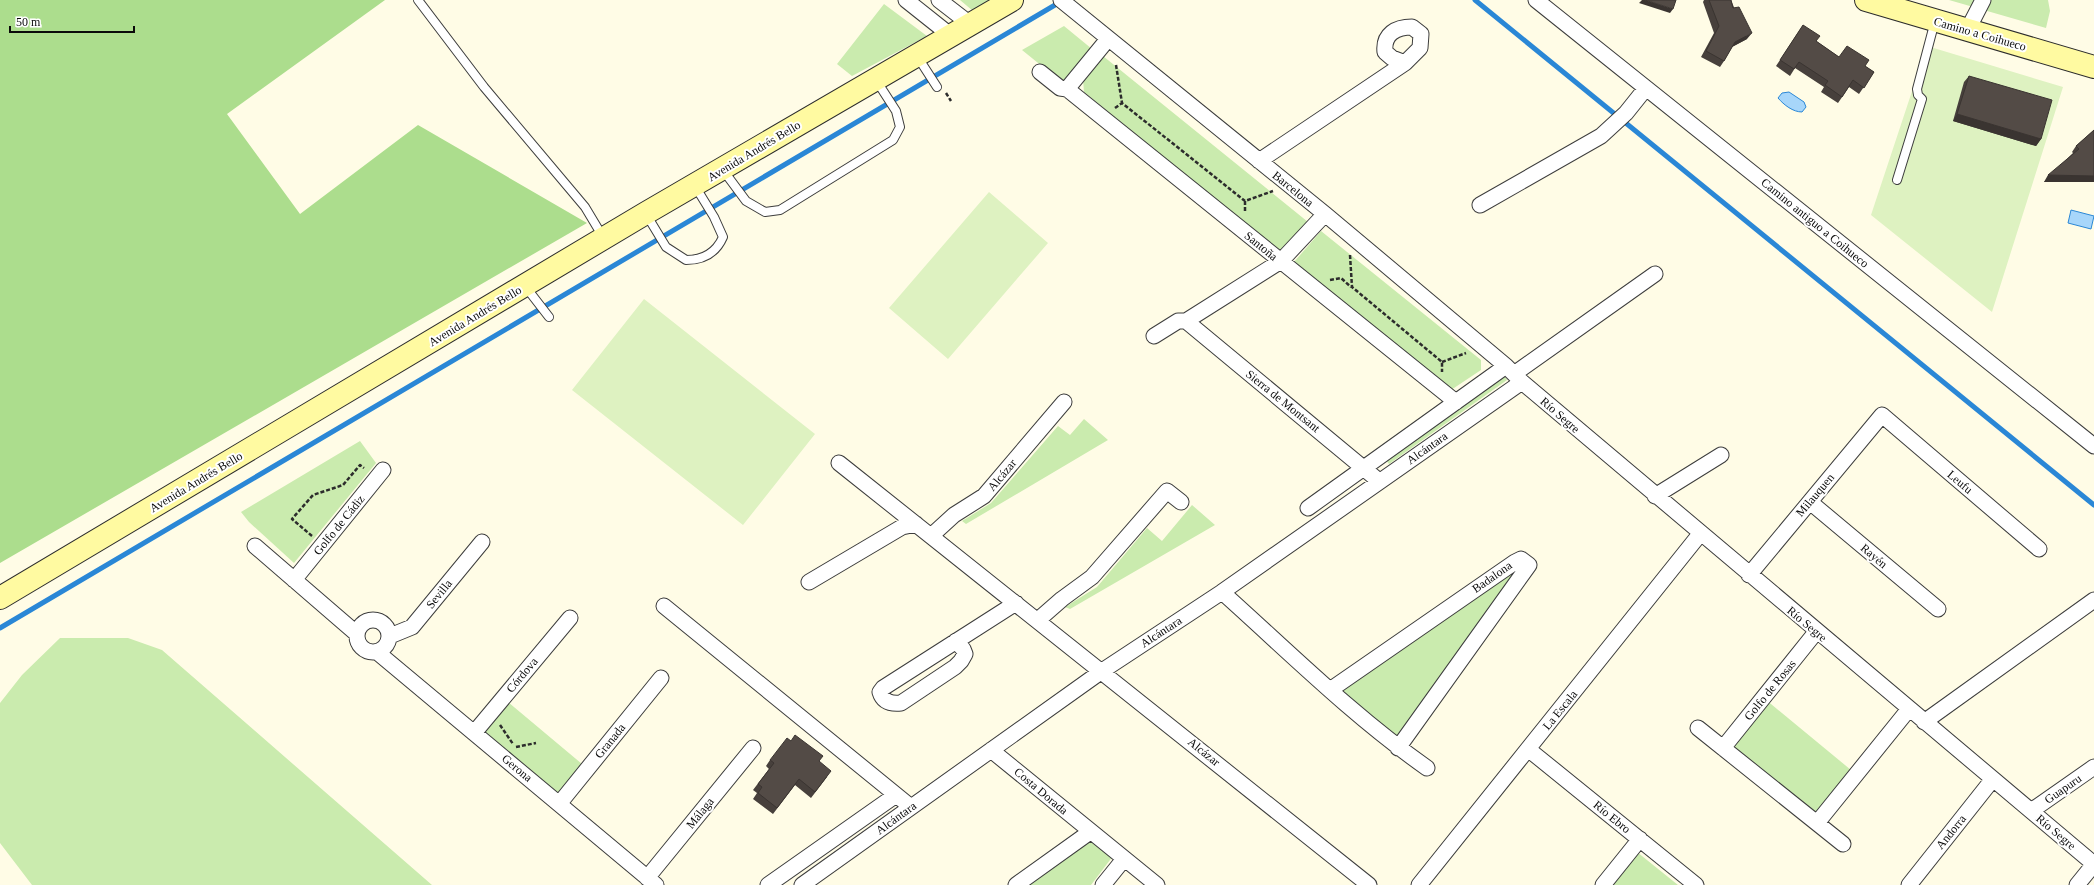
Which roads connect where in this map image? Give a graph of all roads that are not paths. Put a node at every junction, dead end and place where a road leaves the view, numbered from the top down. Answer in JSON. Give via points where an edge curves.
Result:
{"nodes":[{"id":1,"x":418,"y":0,"type":"edge"},
{"id":2,"x":906,"y":0,"type":"edge"},
{"id":3,"x":939,"y":0,"type":"edge"},
{"id":4,"x":1012,"y":0,"type":"edge"},
{"id":5,"x":1061,"y":0,"type":"edge"},
{"id":6,"x":1536,"y":0,"type":"edge"},
{"id":7,"x":1866,"y":0,"type":"edge"},
{"id":8,"x":1982,"y":0,"type":"edge"},
{"id":9,"x":1935,"y":21,"type":"junction"},
{"id":10,"x":970,"y":24,"type":"junction"},
{"id":11,"x":1967,"y":31,"type":"junction"},
{"id":12,"x":950,"y":35,"type":"junction"},
{"id":13,"x":1108,"y":39,"type":"junction"},
{"id":14,"x":916,"y":55,"type":"junction"},
{"id":15,"x":1405,"y":64,"type":"dead end"},
{"id":16,"x":2094,"y":67,"type":"edge"},
{"id":17,"x":1040,"y":72,"type":"dead end"},
{"id":18,"x":875,"y":78,"type":"junction"},
{"id":19,"x":937,"y":87,"type":"dead end"},
{"id":20,"x":1646,"y":88,"type":"junction"},
{"id":21,"x":1067,"y":89,"type":"junction"},
{"id":22,"x":1259,"y":161,"type":"junction"},
{"id":23,"x":728,"y":177,"type":"junction"},
{"id":24,"x":1897,"y":180,"type":"dead end"},
{"id":25,"x":700,"y":194,"type":"junction"},
{"id":26,"x":1480,"y":205,"type":"dead end"},
{"id":27,"x":1325,"y":214,"type":"junction"},
{"id":28,"x":650,"y":221,"type":"junction"},
{"id":29,"x":604,"y":239,"type":"junction"},
{"id":30,"x":1281,"y":261,"type":"junction"},
{"id":31,"x":1655,"y":274,"type":"dead end"},
{"id":32,"x":525,"y":286,"type":"junction"},
{"id":33,"x":549,"y":317,"type":"dead end"},
{"id":34,"x":1186,"y":321,"type":"junction"},
{"id":35,"x":1154,"y":336,"type":"dead end"},
{"id":36,"x":1514,"y":374,"type":"junction"},
{"id":37,"x":1064,"y":402,"type":"dead end"},
{"id":38,"x":1456,"y":402,"type":"junction"},
{"id":39,"x":1882,"y":415,"type":"joint"},
{"id":40,"x":2094,"y":446,"type":"edge"},
{"id":41,"x":1721,"y":455,"type":"dead end"},
{"id":42,"x":839,"y":463,"type":"dead end"},
{"id":43,"x":1364,"y":468,"type":"junction"},
{"id":44,"x":380,"y":475,"type":"road end"},
{"id":45,"x":1379,"y":481,"type":"junction"},
{"id":46,"x":1655,"y":496,"type":"junction"},
{"id":47,"x":1181,"y":502,"type":"dead end"},
{"id":48,"x":1810,"y":502,"type":"junction"},
{"id":49,"x":1308,"y":508,"type":"dead end"},
{"id":50,"x":916,"y":524,"type":"junction"},
{"id":51,"x":1700,"y":534,"type":"junction"},
{"id":52,"x":931,"y":536,"type":"junction"},
{"id":53,"x":482,"y":542,"type":"dead end"},
{"id":54,"x":255,"y":546,"type":"dead end"},
{"id":55,"x":2039,"y":549,"type":"dead end"},
{"id":56,"x":1749,"y":575,"type":"junction"},
{"id":57,"x":294,"y":580,"type":"junction"},
{"id":58,"x":809,"y":582,"type":"dead end"},
{"id":59,"x":1222,"y":592,"type":"junction"},
{"id":60,"x":0,"y":598,"type":"edge"},
{"id":61,"x":2094,"y":600,"type":"edge"},
{"id":62,"x":1016,"y":603,"type":"junction"},
{"id":63,"x":664,"y":606,"type":"dead end"},
{"id":64,"x":1938,"y":609,"type":"dead end"},
{"id":65,"x":570,"y":618,"type":"dead end"},
{"id":66,"x":1038,"y":620,"type":"junction"},
{"id":67,"x":1816,"y":632,"type":"junction"},
{"id":68,"x":357,"y":634,"type":"junction"},
{"id":69,"x":390,"y":636,"type":"junction"},
{"id":70,"x":956,"y":641,"type":"junction"},
{"id":71,"x":377,"y":652,"type":"junction"},
{"id":72,"x":1102,"y":671,"type":"junction"},
{"id":73,"x":661,"y":678,"type":"dead end"},
{"id":74,"x":1330,"y":690,"type":"junction"},
{"id":75,"x":1909,"y":709,"type":"junction"},
{"id":76,"x":1924,"y":722,"type":"junction"},
{"id":77,"x":1698,"y":728,"type":"dead end"},
{"id":78,"x":474,"y":733,"type":"junction"},
{"id":79,"x":753,"y":748,"type":"dead end"},
{"id":80,"x":1398,"y":748,"type":"junction"},
{"id":81,"x":1723,"y":748,"type":"junction"},
{"id":82,"x":1528,"y":749,"type":"junction"},
{"id":83,"x":991,"y":750,"type":"junction"},
{"id":84,"x":2094,"y":767,"type":"edge"},
{"id":85,"x":1427,"y":768,"type":"dead end"},
{"id":86,"x":1993,"y":779,"type":"junction"},
{"id":87,"x":896,"y":795,"type":"junction"},
{"id":88,"x":559,"y":804,"type":"junction"},
{"id":89,"x":911,"y":807,"type":"junction"},
{"id":90,"x":2031,"y":811,"type":"junction"},
{"id":91,"x":1817,"y":823,"type":"junction"},
{"id":92,"x":1090,"y":832,"type":"junction"},
{"id":93,"x":1640,"y":839,"type":"junction"},
{"id":94,"x":1843,"y":844,"type":"dead end"},
{"id":95,"x":1124,"y":859,"type":"junction"},
{"id":96,"x":2094,"y":864,"type":"edge"},
{"id":97,"x":652,"y":881,"type":"edge"},
{"id":98,"x":768,"y":885,"type":"edge"},
{"id":99,"x":802,"y":885,"type":"edge"},
{"id":100,"x":1016,"y":885,"type":"edge"},
{"id":101,"x":1103,"y":885,"type":"edge"},
{"id":102,"x":1157,"y":885,"type":"edge"},
{"id":103,"x":1369,"y":885,"type":"edge"},
{"id":104,"x":1419,"y":885,"type":"edge"},
{"id":105,"x":1603,"y":885,"type":"edge"},
{"id":106,"x":1696,"y":885,"type":"edge"},
{"id":107,"x":1908,"y":885,"type":"edge"},
{"id":108,"x":2077,"y":885,"type":"edge"}],
"edges":[{"from":1,"to":29,"type":"lane","via":[[484,87],[585,207]]},
{"from":2,"to":12,"type":"street"},
{"from":3,"to":10,"type":"street"},
{"from":4,"to":10,"type":"main road","name":"Avenida Andrés Bello"},
{"from":5,"to":13,"type":"street","name":"Barcelona"},
{"from":6,"to":20,"type":"street","name":"Camino antiguo a Coihueco"},
{"from":7,"to":9,"type":"main road","name":"Camino a Coihueco"},
{"from":8,"to":11,"type":"street"},
{"from":9,"to":11,"type":"main road","name":"Camino a Coihueco"},
{"from":9,"to":24,"type":"lane","via":[[1917,89],[1922,99]]},
{"from":10,"to":12,"type":"main road","name":"Avenida Andrés Bello"},
{"from":11,"to":16,"type":"main road","name":"Camino a Coihueco"},
{"from":12,"to":14,"type":"main road","name":"Avenida Andrés Bello"},
{"from":13,"to":21,"type":"street"},
{"from":13,"to":22,"type":"street","name":"Barcelona"},
{"from":14,"to":18,"type":"main road","name":"Avenida Andrés Bello"},
{"from":14,"to":19,"type":"lane"},
{"from":15,"to":22,"type":"street"},
{"from":17,"to":21,"type":"street","name":"Santoña","via":[[1060,88]]},
{"from":18,"to":23,"type":"main road","name":"Avenida Andrés Bello"},
{"from":18,"to":23,"type":"lane","via":[[896,111],[900,127],[893,140],[776,212],[765,212],[746,201]]},
{"from":20,"to":26,"type":"street","via":[[1626,113],[1601,136]]},
{"from":20,"to":40,"type":"street","name":"Camino antiguo a Coihueco"},
{"from":21,"to":30,"type":"street","name":"Santoña"},
{"from":22,"to":27,"type":"street","name":"Barcelona"},
{"from":23,"to":25,"type":"main road","name":"Avenida Andrés Bello"},
{"from":25,"to":28,"type":"main road","name":"Avenida Andrés Bello"},
{"from":25,"to":28,"type":"lane","via":[[723,237],[710,254],[686,260],[666,247]]},
{"from":27,"to":30,"type":"street"},
{"from":27,"to":36,"type":"street","name":"Barcelona"},
{"from":28,"to":29,"type":"main road","name":"Avenida Andrés Bello"},
{"from":29,"to":32,"type":"main road","name":"Avenida Andrés Bello"},
{"from":30,"to":34,"type":"street"},
{"from":30,"to":38,"type":"street","name":"Santoña"},
{"from":31,"to":36,"type":"street","name":"Alcántara"},
{"from":32,"to":33,"type":"lane"},
{"from":32,"to":60,"type":"main road","name":"Avenida Andrés Bello"},
{"from":34,"to":35,"type":"street","via":[[1178,321]]},
{"from":34,"to":43,"type":"street","name":"Sierra de Montsant"},
{"from":36,"to":38,"type":"street","name":"Alcántara"},
{"from":36,"to":45,"type":"street","name":"Alcántara"},
{"from":36,"to":46,"type":"street","name":"Río Segre"},
{"from":37,"to":52,"type":"street","name":"Alcázar","via":[[984,496],[954,515]]},
{"from":38,"to":43,"type":"street","name":"Alcántara"},
{"from":39,"to":48,"type":"street","name":"Milauquen"},
{"from":39,"to":55,"type":"street","name":"Leufu"},
{"from":41,"to":46,"type":"street"},
{"from":42,"to":50,"type":"street","name":"Alcázar"},
{"from":43,"to":45,"type":"street","name":"Sierra de Montsant"},
{"from":43,"to":49,"type":"street","name":"Alcántara"},
{"from":44,"to":57,"type":"street","name":"Golfo de Cádiz"},
{"from":45,"to":59,"type":"street","name":"Alcántara"},
{"from":46,"to":51,"type":"street","name":"Río Segre"},
{"from":47,"to":66,"type":"street","via":[[1166,491],[1092,577]]},
{"from":48,"to":56,"type":"street","name":"Milauquen"},
{"from":48,"to":64,"type":"street","name":"Rayén"},
{"from":50,"to":52,"type":"street","name":"Alcázar"},
{"from":50,"to":58,"type":"street","via":[[902,527]]},
{"from":51,"to":56,"type":"street","name":"Río Segre"},
{"from":51,"to":82,"type":"street","name":"La Escala"},
{"from":52,"to":62,"type":"street","name":"Alcázar"},
{"from":53,"to":69,"type":"street","name":"Sevilla","via":[[412,627]]},
{"from":54,"to":57,"type":"street","name":"Gerona"},
{"from":56,"to":67,"type":"street","name":"Río Segre"},
{"from":57,"to":68,"type":"street","name":"Gerona"},
{"from":59,"to":72,"type":"street","name":"Alcántara"},
{"from":59,"to":74,"type":"street"},
{"from":61,"to":76,"type":"street"},
{"from":62,"to":66,"type":"street","name":"Alcázar"},
{"from":62,"to":70,"type":"street"},
{"from":63,"to":87,"type":"street"},
{"from":65,"to":78,"type":"street","name":"Córdova"},
{"from":66,"to":72,"type":"street","name":"Alcázar"},
{"from":67,"to":75,"type":"street","name":"Río Segre"},
{"from":67,"to":81,"type":"street","name":"Golfo de Rosas"},
{"from":68,"to":69,"type":"street","via":[[362,624],[378,620],[386,626]]},
{"from":68,"to":71,"type":"street","name":"Gerona","via":[[359,644],[363,648]]},
{"from":69,"to":71,"type":"street","via":[[387,644]]},
{"from":70,"to":70,"type":"street","via":[[883,688],[880,692],[882,697],[886,701],[900,703],[955,667],[965,654]]},
{"from":71,"to":78,"type":"street","name":"Gerona"},
{"from":72,"to":83,"type":"street","name":"Alcántara"},
{"from":72,"to":103,"type":"street","name":"Alcázar"},
{"from":73,"to":88,"type":"street","name":"Granada"},
{"from":74,"to":80,"type":"street"},
{"from":74,"to":80,"type":"street","name":"Badalona","via":[[1515,562],[1521,559],[1529,565]]},
{"from":75,"to":76,"type":"street","name":"Río Segre"},
{"from":75,"to":91,"type":"street"},
{"from":76,"to":86,"type":"street","name":"Río Segre"},
{"from":77,"to":81,"type":"street"},
{"from":78,"to":88,"type":"street","name":"Gerona"},
{"from":79,"to":97,"type":"street","name":"Málaga"},
{"from":80,"to":85,"type":"street"},
{"from":81,"to":91,"type":"street"},
{"from":82,"to":93,"type":"street","name":"Río Ebro"},
{"from":82,"to":104,"type":"street","name":"La Escala"},
{"from":83,"to":89,"type":"street","name":"Alcántara"},
{"from":83,"to":92,"type":"street","name":"Costa Dorada"},
{"from":84,"to":90,"type":"street","name":"Guapuru"},
{"from":86,"to":90,"type":"street","name":"Río Segre"},
{"from":86,"to":107,"type":"street","name":"Andorra"},
{"from":87,"to":89,"type":"street"},
{"from":87,"to":98,"type":"street","name":"Alcántara"},
{"from":88,"to":97,"type":"street","name":"Gerona"},
{"from":89,"to":99,"type":"street","name":"Alcántara"},
{"from":90,"to":96,"type":"street","name":"Río Segre"},
{"from":91,"to":94,"type":"street"},
{"from":92,"to":95,"type":"street","name":"Costa Dorada"},
{"from":92,"to":100,"type":"street"},
{"from":93,"to":105,"type":"street"},
{"from":93,"to":106,"type":"street","name":"Río Ebro"},
{"from":95,"to":101,"type":"street"},
{"from":95,"to":102,"type":"street","name":"Costa Dorada"},
{"from":96,"to":108,"type":"street"}]}
